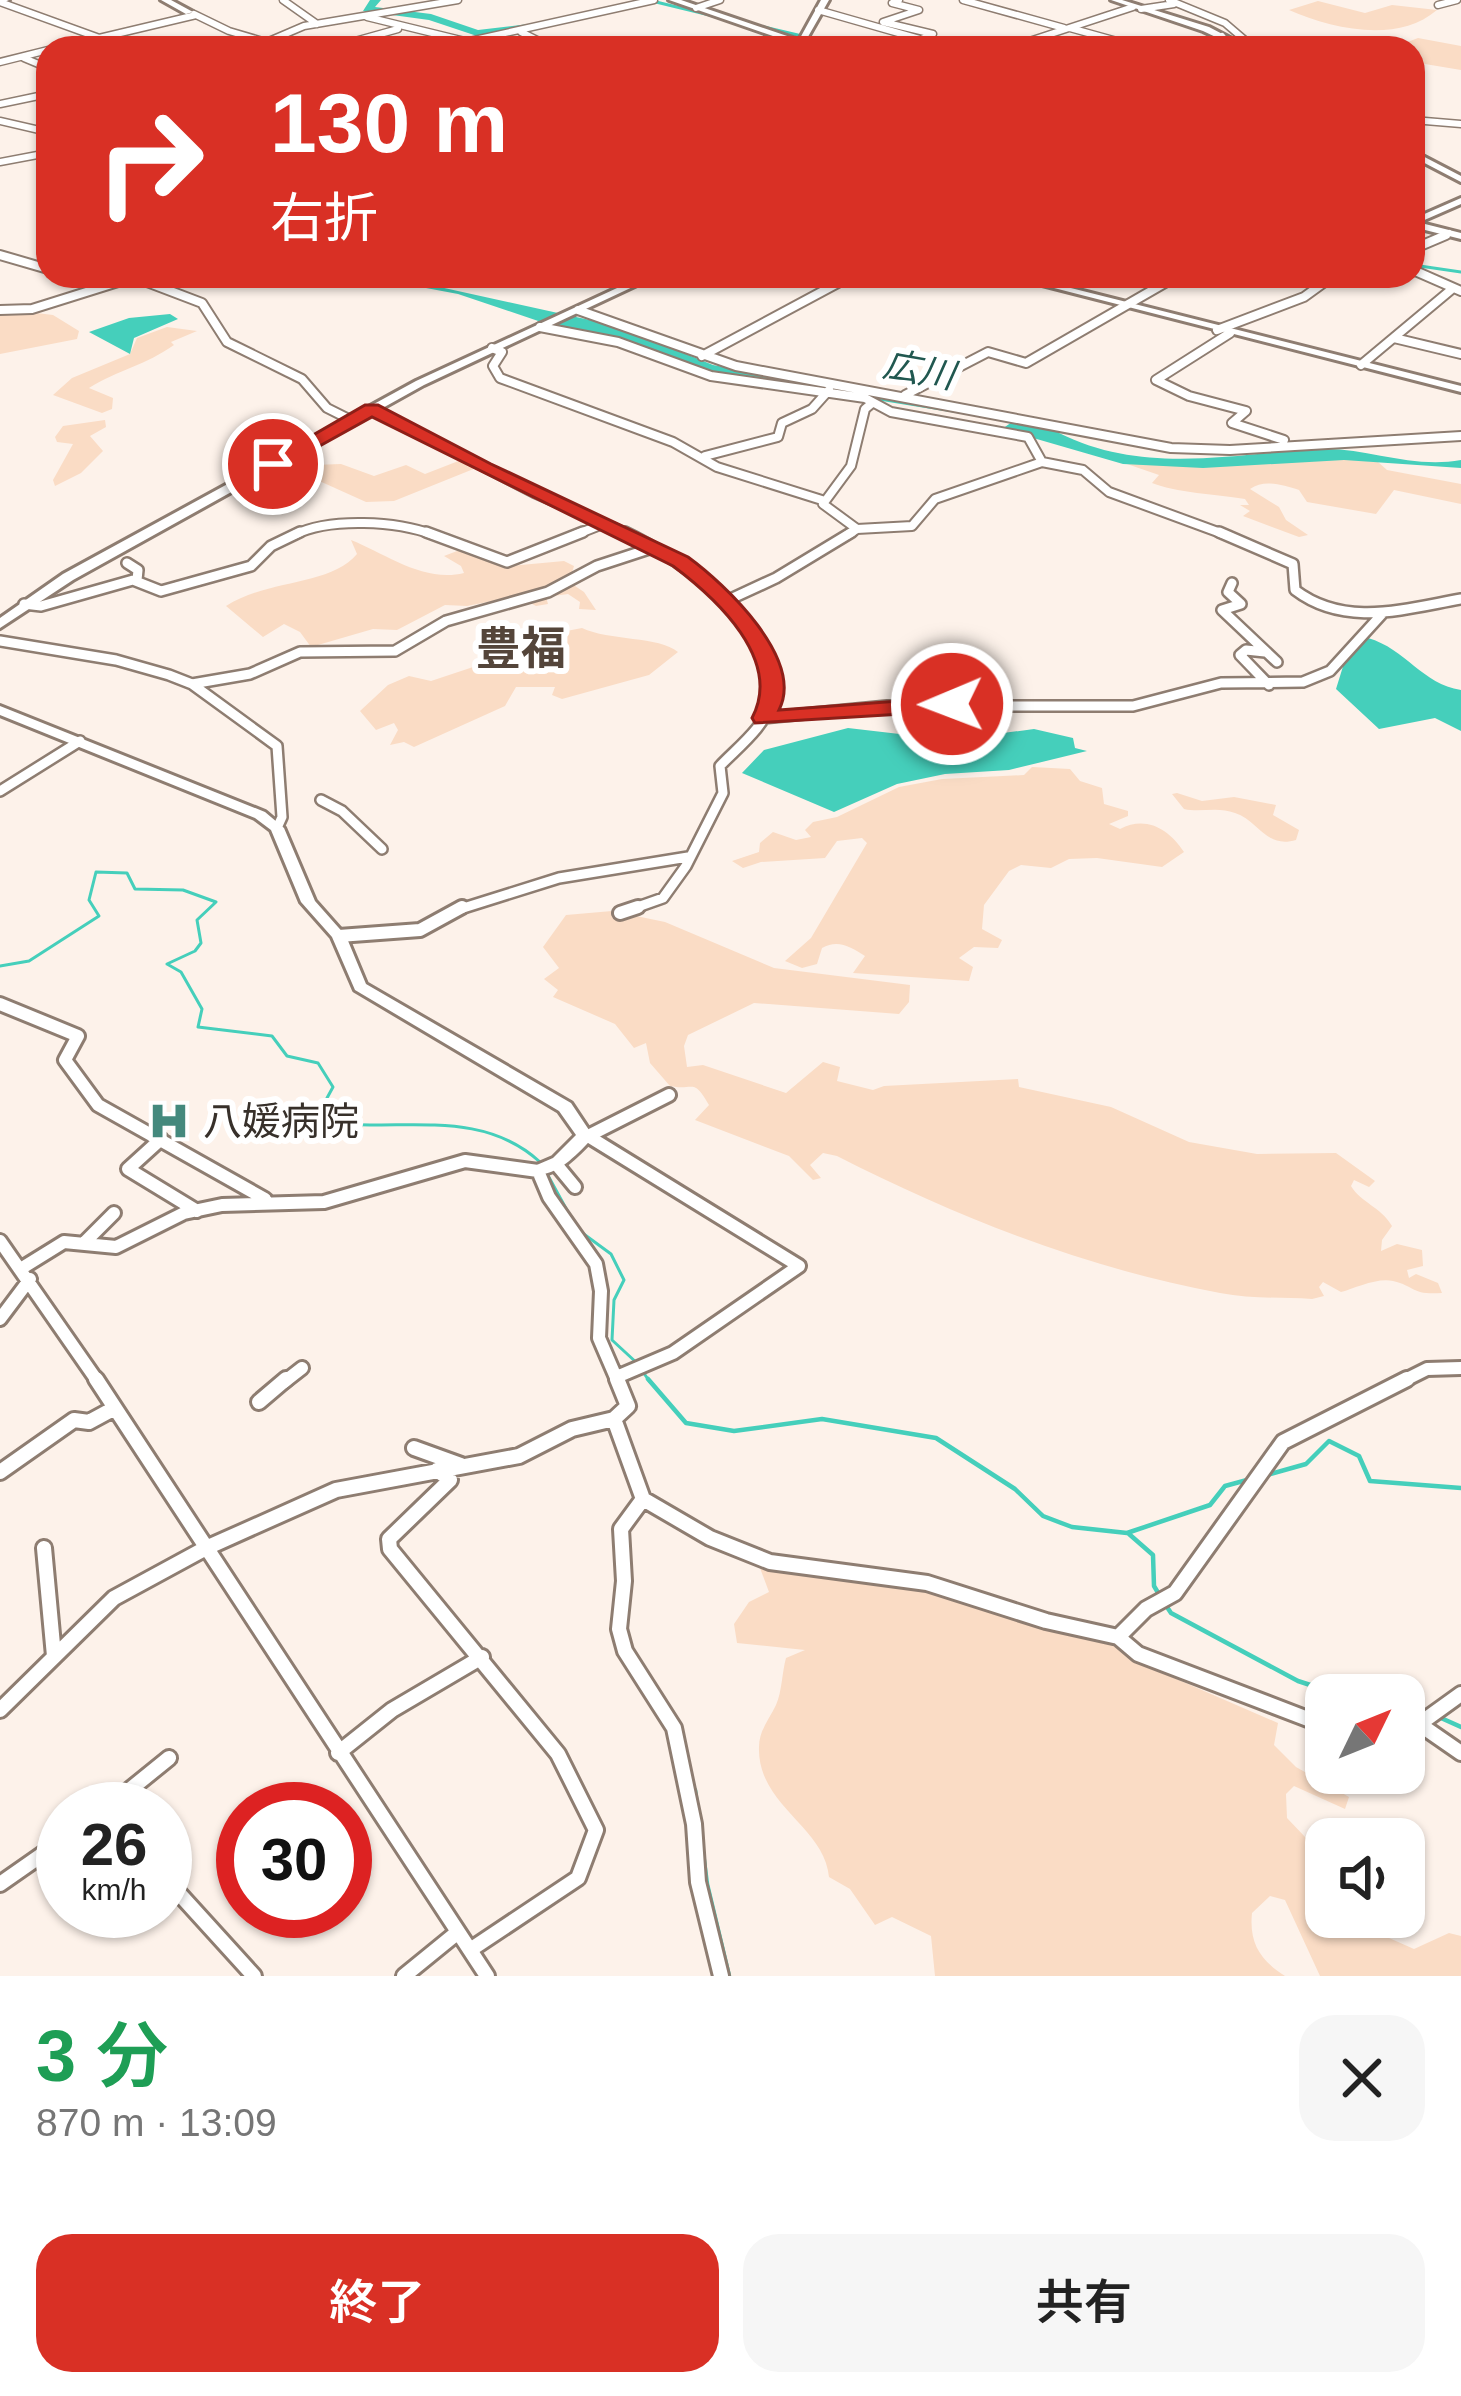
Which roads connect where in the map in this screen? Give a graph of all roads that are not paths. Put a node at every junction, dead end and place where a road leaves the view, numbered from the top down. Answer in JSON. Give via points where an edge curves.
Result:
{"nodes":[{"id":1,"x":165,"y":0,"type":"edge"},
{"id":2,"x":283,"y":0,"type":"edge"},
{"id":3,"x":458,"y":0,"type":"edge"},
{"id":4,"x":654,"y":0,"type":"edge"},
{"id":5,"x":673,"y":0,"type":"edge"},
{"id":6,"x":720,"y":0,"type":"edge"},
{"id":7,"x":825,"y":0,"type":"edge"},
{"id":8,"x":899,"y":0,"type":"edge"},
{"id":9,"x":963,"y":0,"type":"edge"},
{"id":10,"x":1115,"y":0,"type":"edge"},
{"id":11,"x":1457,"y":0,"type":"edge"},
{"id":12,"x":1,"y":1,"type":"edge"},
{"id":13,"x":638,"y":1,"type":"edge"},
{"id":14,"x":1173,"y":2,"type":"edge"},
{"id":15,"x":1438,"y":5,"type":"dead end"},
{"id":16,"x":696,"y":8,"type":"junction"},
{"id":17,"x":1137,"y":8,"type":"junction"},
{"id":18,"x":818,"y":10,"type":"junction"},
{"id":19,"x":192,"y":13,"type":"junction"},
{"id":20,"x":364,"y":16,"type":"junction"},
{"id":21,"x":317,"y":24,"type":"junction"},
{"id":22,"x":402,"y":28,"type":"junction"},
{"id":23,"x":1068,"y":28,"type":"junction"},
{"id":24,"x":518,"y":31,"type":"junction"},
{"id":25,"x":96,"y":36,"type":"edge"},
{"id":26,"x":108,"y":36,"type":"edge"},
{"id":27,"x":250,"y":36,"type":"edge"},
{"id":28,"x":283,"y":36,"type":"edge"},
{"id":29,"x":373,"y":36,"type":"edge"},
{"id":30,"x":439,"y":36,"type":"edge"},
{"id":31,"x":506,"y":36,"type":"edge"},
{"id":32,"x":528,"y":36,"type":"edge"},
{"id":33,"x":773,"y":36,"type":"edge"},
{"id":34,"x":805,"y":36,"type":"edge"},
{"id":35,"x":906,"y":36,"type":"edge"},
{"id":36,"x":928,"y":36,"type":"edge"},
{"id":37,"x":1044,"y":36,"type":"edge"},
{"id":38,"x":1098,"y":36,"type":"edge"},
{"id":39,"x":1222,"y":36,"type":"edge"},
{"id":40,"x":1241,"y":36,"type":"edge"},
{"id":41,"x":36,"y":53,"type":"edge"},
{"id":42,"x":21,"y":56,"type":"junction"},
{"id":43,"x":0,"y":62,"type":"edge"},
{"id":44,"x":36,"y":63,"type":"edge"},
{"id":45,"x":36,"y":96,"type":"edge"},
{"id":46,"x":0,"y":104,"type":"edge"},
{"id":47,"x":1425,"y":121,"type":"edge"},
{"id":48,"x":0,"y":122,"type":"edge"},
{"id":49,"x":1461,"y":124,"type":"edge"},
{"id":50,"x":36,"y":130,"type":"edge"},
{"id":51,"x":36,"y":155,"type":"edge"},
{"id":52,"x":1425,"y":160,"type":"edge"},
{"id":53,"x":0,"y":162,"type":"edge"},
{"id":54,"x":1461,"y":179,"type":"edge"},
{"id":55,"x":1461,"y":201,"type":"edge"},
{"id":56,"x":1425,"y":218,"type":"edge"},
{"id":57,"x":1425,"y":226,"type":"edge"},
{"id":58,"x":1455,"y":235,"type":"edge"},
{"id":59,"x":1425,"y":245,"type":"edge"},
{"id":60,"x":0,"y":256,"type":"edge"},
{"id":61,"x":36,"y":265,"type":"edge"},
{"id":62,"x":1425,"y":275,"type":"edge"},
{"id":63,"x":97,"y":288,"type":"edge"},
{"id":64,"x":164,"y":288,"type":"edge"},
{"id":65,"x":625,"y":288,"type":"edge"},
{"id":66,"x":829,"y":288,"type":"edge"},
{"id":67,"x":1055,"y":288,"type":"edge"},
{"id":68,"x":1154,"y":288,"type":"edge"},
{"id":69,"x":1316,"y":288,"type":"edge"},
{"id":70,"x":1457,"y":290,"type":"edge"},
{"id":71,"x":1119,"y":306,"type":"junction"},
{"id":72,"x":0,"y":310,"type":"edge"},
{"id":73,"x":573,"y":312,"type":"junction"},
{"id":74,"x":542,"y":326,"type":"junction"},
{"id":75,"x":1224,"y":332,"type":"junction"},
{"id":76,"x":1394,"y":338,"type":"junction"},
{"id":77,"x":492,"y":348,"type":"junction"},
{"id":78,"x":1461,"y":354,"type":"edge"},
{"id":79,"x":702,"y":356,"type":"junction"},
{"id":80,"x":1361,"y":365,"type":"junction"},
{"id":81,"x":830,"y":389,"type":"junction"},
{"id":82,"x":1461,"y":389,"type":"edge"},
{"id":83,"x":905,"y":395,"type":"junction"},
{"id":84,"x":871,"y":404,"type":"junction"},
{"id":85,"x":372,"y":409,"type":"junction"},
{"id":86,"x":351,"y":420,"type":"junction"},
{"id":87,"x":1461,"y":436,"type":"edge"},
{"id":88,"x":1292,"y":442,"type":"junction"},
{"id":89,"x":704,"y":456,"type":"junction"},
{"id":90,"x":1042,"y":462,"type":"junction"},
{"id":91,"x":825,"y":500,"type":"junction"},
{"id":92,"x":603,"y":524,"type":"junction"},
{"id":93,"x":857,"y":529,"type":"junction"},
{"id":94,"x":653,"y":548,"type":"junction"},
{"id":95,"x":127,"y":563,"type":"dead end"},
{"id":96,"x":137,"y":580,"type":"junction"},
{"id":97,"x":1232,"y":584,"type":"dead end"},
{"id":98,"x":1461,"y":598,"type":"edge"},
{"id":99,"x":724,"y":602,"type":"junction"},
{"id":100,"x":24,"y":604,"type":"junction"},
{"id":101,"x":1384,"y":613,"type":"junction"},
{"id":102,"x":0,"y":624,"type":"edge"},
{"id":103,"x":0,"y":641,"type":"edge"},
{"id":104,"x":1268,"y":653,"type":"junction"},
{"id":105,"x":1277,"y":662,"type":"dead end"},
{"id":106,"x":192,"y":684,"type":"junction"},
{"id":107,"x":1269,"y":685,"type":"junction"},
{"id":108,"x":0,"y":710,"type":"edge"},
{"id":109,"x":764,"y":718,"type":"junction"},
{"id":110,"x":80,"y":741,"type":"junction"},
{"id":111,"x":0,"y":790,"type":"edge"},
{"id":112,"x":321,"y":800,"type":"dead end"},
{"id":113,"x":277,"y":827,"type":"junction"},
{"id":114,"x":382,"y":849,"type":"dead end"},
{"id":115,"x":688,"y":856,"type":"junction"},
{"id":116,"x":620,"y":913,"type":"dead end"},
{"id":117,"x":339,"y":936,"type":"junction"},
{"id":118,"x":0,"y":1004,"type":"edge"},
{"id":119,"x":20,"y":1010,"type":"junction"},
{"id":120,"x":0,"y":1014,"type":"edge"},
{"id":121,"x":669,"y":1095,"type":"dead end"},
{"id":122,"x":586,"y":1136,"type":"junction"},
{"id":123,"x":161,"y":1139,"type":"junction"},
{"id":124,"x":556,"y":1164,"type":"junction"},
{"id":125,"x":538,"y":1171,"type":"junction"},
{"id":126,"x":574,"y":1187,"type":"dead end"},
{"id":127,"x":268,"y":1201,"type":"junction"},
{"id":128,"x":196,"y":1210,"type":"junction"},
{"id":129,"x":114,"y":1214,"type":"dead end"},
{"id":130,"x":0,"y":1241,"type":"edge"},
{"id":131,"x":85,"y":1242,"type":"junction"},
{"id":132,"x":26,"y":1274,"type":"junction"},
{"id":133,"x":0,"y":1318,"type":"edge"},
{"id":134,"x":302,"y":1368,"type":"dead end"},
{"id":135,"x":1461,"y":1368,"type":"edge"},
{"id":136,"x":619,"y":1376,"type":"junction"},
{"id":137,"x":259,"y":1402,"type":"dead end"},
{"id":138,"x":113,"y":1409,"type":"junction"},
{"id":139,"x":614,"y":1419,"type":"junction"},
{"id":140,"x":413,"y":1448,"type":"dead end"},
{"id":141,"x":464,"y":1466,"type":"junction"},
{"id":142,"x":437,"y":1470,"type":"junction"},
{"id":143,"x":0,"y":1472,"type":"edge"},
{"id":144,"x":643,"y":1499,"type":"junction"},
{"id":145,"x":44,"y":1548,"type":"dead end"},
{"id":146,"x":206,"y":1548,"type":"junction"},
{"id":147,"x":1118,"y":1637,"type":"junction"},
{"id":148,"x":55,"y":1656,"type":"junction"},
{"id":149,"x":482,"y":1657,"type":"junction"},
{"id":150,"x":1461,"y":1694,"type":"edge"},
{"id":151,"x":0,"y":1710,"type":"edge"},
{"id":152,"x":1305,"y":1718,"type":"edge"},
{"id":153,"x":1425,"y":1724,"type":"edge"},
{"id":154,"x":1425,"y":1728,"type":"edge"},
{"id":155,"x":338,"y":1753,"type":"junction"},
{"id":156,"x":1461,"y":1754,"type":"edge"},
{"id":157,"x":170,"y":1758,"type":"dead end"},
{"id":158,"x":140,"y":1782,"type":"edge"},
{"id":159,"x":36,"y":1859,"type":"edge"},
{"id":160,"x":0,"y":1884,"type":"edge"},
{"id":161,"x":192,"y":1908,"type":"edge"},
{"id":162,"x":458,"y":1932,"type":"junction"},
{"id":163,"x":470,"y":1950,"type":"junction"},
{"id":164,"x":254,"y":1976,"type":"edge"},
{"id":165,"x":404,"y":1976,"type":"edge"},
{"id":166,"x":487,"y":1976,"type":"edge"},
{"id":167,"x":722,"y":1976,"type":"edge"}],
"edges":[{"from":1,"to":19,"type":"street"},
{"from":2,"to":21,"type":"street"},
{"from":3,"to":20,"type":"street"},
{"from":4,"to":13,"type":"street"},
{"from":5,"to":16,"type":"main road"},
{"from":6,"to":16,"type":"street"},
{"from":7,"to":18,"type":"main road"},
{"from":8,"to":36,"type":"street","via":[[892,3],[919,10],[883,22]]},
{"from":9,"to":23,"type":"street"},
{"from":10,"to":17,"type":"street"},
{"from":11,"to":15,"type":"street"},
{"from":12,"to":25,"type":"street"},
{"from":13,"to":24,"type":"street"},
{"from":14,"to":17,"type":"street"},
{"from":14,"to":40,"type":"street"},
{"from":16,"to":33,"type":"main road"},
{"from":17,"to":23,"type":"street"},
{"from":17,"to":39,"type":"street"},
{"from":18,"to":34,"type":"main road"},
{"from":18,"to":35,"type":"street"},
{"from":19,"to":26,"type":"street"},
{"from":19,"to":27,"type":"street"},
{"from":20,"to":21,"type":"street"},
{"from":20,"to":22,"type":"street"},
{"from":21,"to":28,"type":"street"},
{"from":22,"to":29,"type":"street"},
{"from":22,"to":30,"type":"street"},
{"from":23,"to":37,"type":"street"},
{"from":23,"to":38,"type":"street"},
{"from":24,"to":31,"type":"street"},
{"from":24,"to":32,"type":"street"},
{"from":41,"to":42,"type":"street"},
{"from":42,"to":43,"type":"street"},
{"from":42,"to":44,"type":"street"},
{"from":45,"to":46,"type":"street"},
{"from":47,"to":49,"type":"street"},
{"from":48,"to":50,"type":"street"},
{"from":51,"to":53,"type":"street"},
{"from":52,"to":54,"type":"street"},
{"from":55,"to":56,"type":"street"},
{"from":57,"to":58,"type":"main road"},
{"from":58,"to":59,"type":"street"},
{"from":60,"to":61,"type":"street"},
{"from":62,"to":70,"type":"street"},
{"from":63,"to":72,"type":"street","via":[[32,310]]},
{"from":64,"to":86,"type":"street","via":[[202,303],[227,342],[302,379],[327,408]]},
{"from":65,"to":73,"type":"main road"},
{"from":66,"to":79,"type":"street"},
{"from":67,"to":71,"type":"street"},
{"from":68,"to":71,"type":"street"},
{"from":69,"to":75,"type":"street"},
{"from":70,"to":76,"type":"street"},
{"from":71,"to":75,"type":"street"},
{"from":71,"to":83,"type":"street","via":[[1026,363],[988,352]]},
{"from":73,"to":74,"type":"main road"},
{"from":73,"to":79,"type":"street"},
{"from":74,"to":77,"type":"main road"},
{"from":74,"to":81,"type":"street","via":[[618,342],[711,376]]},
{"from":75,"to":80,"type":"street"},
{"from":75,"to":88,"type":"street","via":[[1156,380],[1246,411],[1232,423]]},
{"from":76,"to":78,"type":"street"},
{"from":76,"to":80,"type":"street"},
{"from":77,"to":85,"type":"main road"},
{"from":77,"to":89,"type":"street","via":[[502,352],[494,366],[500,378]]},
{"from":79,"to":81,"type":"street"},
{"from":80,"to":82,"type":"street"},
{"from":81,"to":83,"type":"street"},
{"from":81,"to":84,"type":"street"},
{"from":81,"to":89,"type":"street","via":[[782,423],[778,437]]},
{"from":83,"to":88,"type":"street","via":[[1171,448]]},
{"from":84,"to":90,"type":"street","via":[[1028,437]]},
{"from":84,"to":91,"type":"street","via":[[851,466]]},
{"from":85,"to":86,"type":"main road"},
{"from":85,"to":92,"type":"street"},
{"from":86,"to":100,"type":"main road"},
{"from":87,"to":88,"type":"street"},
{"from":89,"to":91,"type":"street"},
{"from":90,"to":93,"type":"street","via":[[935,499],[911,526]]},
{"from":90,"to":101,"type":"street","via":[[1083,470],[1109,492],[1293,564],[1294,590],[1315,604]]},
{"from":91,"to":93,"type":"street"},
{"from":92,"to":94,"type":"street"},
{"from":92,"to":96,"type":"street","via":[[507,562],[410,526],[310,527],[251,566],[212,580],[161,591]]},
{"from":93,"to":99,"type":"street","via":[[765,587]]},
{"from":94,"to":99,"type":"street","via":[[700,576]]},
{"from":94,"to":106,"type":"street","via":[[588,570],[572,584],[480,607],[395,651],[300,652],[250,674]]},
{"from":95,"to":96,"type":"street"},
{"from":96,"to":100,"type":"street"},
{"from":97,"to":104,"type":"street","via":[[1228,592],[1241,604],[1222,610]]},
{"from":98,"to":101,"type":"street"},
{"from":99,"to":109,"type":"street","via":[[757,639],[774,678]]},
{"from":100,"to":102,"type":"main road"},
{"from":101,"to":107,"type":"street","via":[[1318,679]]},
{"from":103,"to":106,"type":"street","via":[[120,661]]},
{"from":104,"to":105,"type":"street"},
{"from":104,"to":107,"type":"street","via":[[1240,655]]},
{"from":106,"to":113,"type":"street","via":[[278,746]]},
{"from":107,"to":109,"type":"street","via":[[1221,683],[1133,706],[887,706]]},
{"from":108,"to":110,"type":"street"},
{"from":109,"to":115,"type":"street","via":[[720,766],[723,793]]},
{"from":110,"to":111,"type":"street"},
{"from":110,"to":113,"type":"street","via":[[231,800]]},
{"from":112,"to":114,"type":"street"},
{"from":113,"to":117,"type":"street","via":[[308,902]]},
{"from":115,"to":116,"type":"street","via":[[663,898]]},
{"from":115,"to":117,"type":"street","via":[[559,878],[467,904],[419,930]]},
{"from":117,"to":122,"type":"street","via":[[372,998],[565,1107]]},
{"from":118,"to":119,"type":"street"},
{"from":119,"to":120,"type":"street"},
{"from":119,"to":123,"type":"street","via":[[78,1036],[65,1060],[80,1083],[98,1105]]},
{"from":121,"to":122,"type":"street"},
{"from":122,"to":124,"type":"street"},
{"from":122,"to":136,"type":"street","via":[[799,1266],[673,1353]]},
{"from":123,"to":127,"type":"street"},
{"from":123,"to":128,"type":"street","via":[[128,1169]]},
{"from":124,"to":125,"type":"street"},
{"from":124,"to":126,"type":"street"},
{"from":125,"to":127,"type":"street","via":[[465,1161],[324,1202]]},
{"from":125,"to":136,"type":"street","via":[[596,1264],[599,1339]]},
{"from":127,"to":128,"type":"street"},
{"from":128,"to":131,"type":"street","via":[[116,1246]]},
{"from":129,"to":131,"type":"street"},
{"from":130,"to":132,"type":"street"},
{"from":131,"to":132,"type":"street","via":[[64,1242]]},
{"from":132,"to":133,"type":"street"},
{"from":132,"to":138,"type":"street"},
{"from":134,"to":137,"type":"street"},
{"from":135,"to":147,"type":"street","via":[[1427,1369],[1283,1442],[1175,1593]]},
{"from":136,"to":139,"type":"street","via":[[628,1406]]},
{"from":138,"to":143,"type":"street","via":[[74,1420]]},
{"from":138,"to":146,"type":"street"},
{"from":139,"to":141,"type":"street","via":[[519,1456]]},
{"from":139,"to":144,"type":"street"},
{"from":140,"to":141,"type":"street"},
{"from":141,"to":142,"type":"street"},
{"from":142,"to":146,"type":"street","via":[[336,1490]]},
{"from":142,"to":149,"type":"street","via":[[450,1480],[389,1540],[390,1549]]},
{"from":144,"to":147,"type":"street","via":[[770,1562],[927,1583]]},
{"from":144,"to":167,"type":"street","via":[[621,1529],[619,1629],[674,1728]]},
{"from":145,"to":148,"type":"street"},
{"from":146,"to":148,"type":"street","via":[[114,1598]]},
{"from":146,"to":155,"type":"street"},
{"from":147,"to":152,"type":"street","via":[[1155,1661]]},
{"from":148,"to":151,"type":"street"},
{"from":149,"to":155,"type":"street"},
{"from":149,"to":163,"type":"street","via":[[558,1754],[596,1830],[578,1878]]},
{"from":150,"to":153,"type":"street"},
{"from":154,"to":156,"type":"street"},
{"from":155,"to":162,"type":"street"},
{"from":157,"to":158,"type":"street"},
{"from":159,"to":160,"type":"street"},
{"from":161,"to":164,"type":"street"},
{"from":162,"to":163,"type":"street"},
{"from":162,"to":165,"type":"street"},
{"from":163,"to":166,"type":"street"}]}
